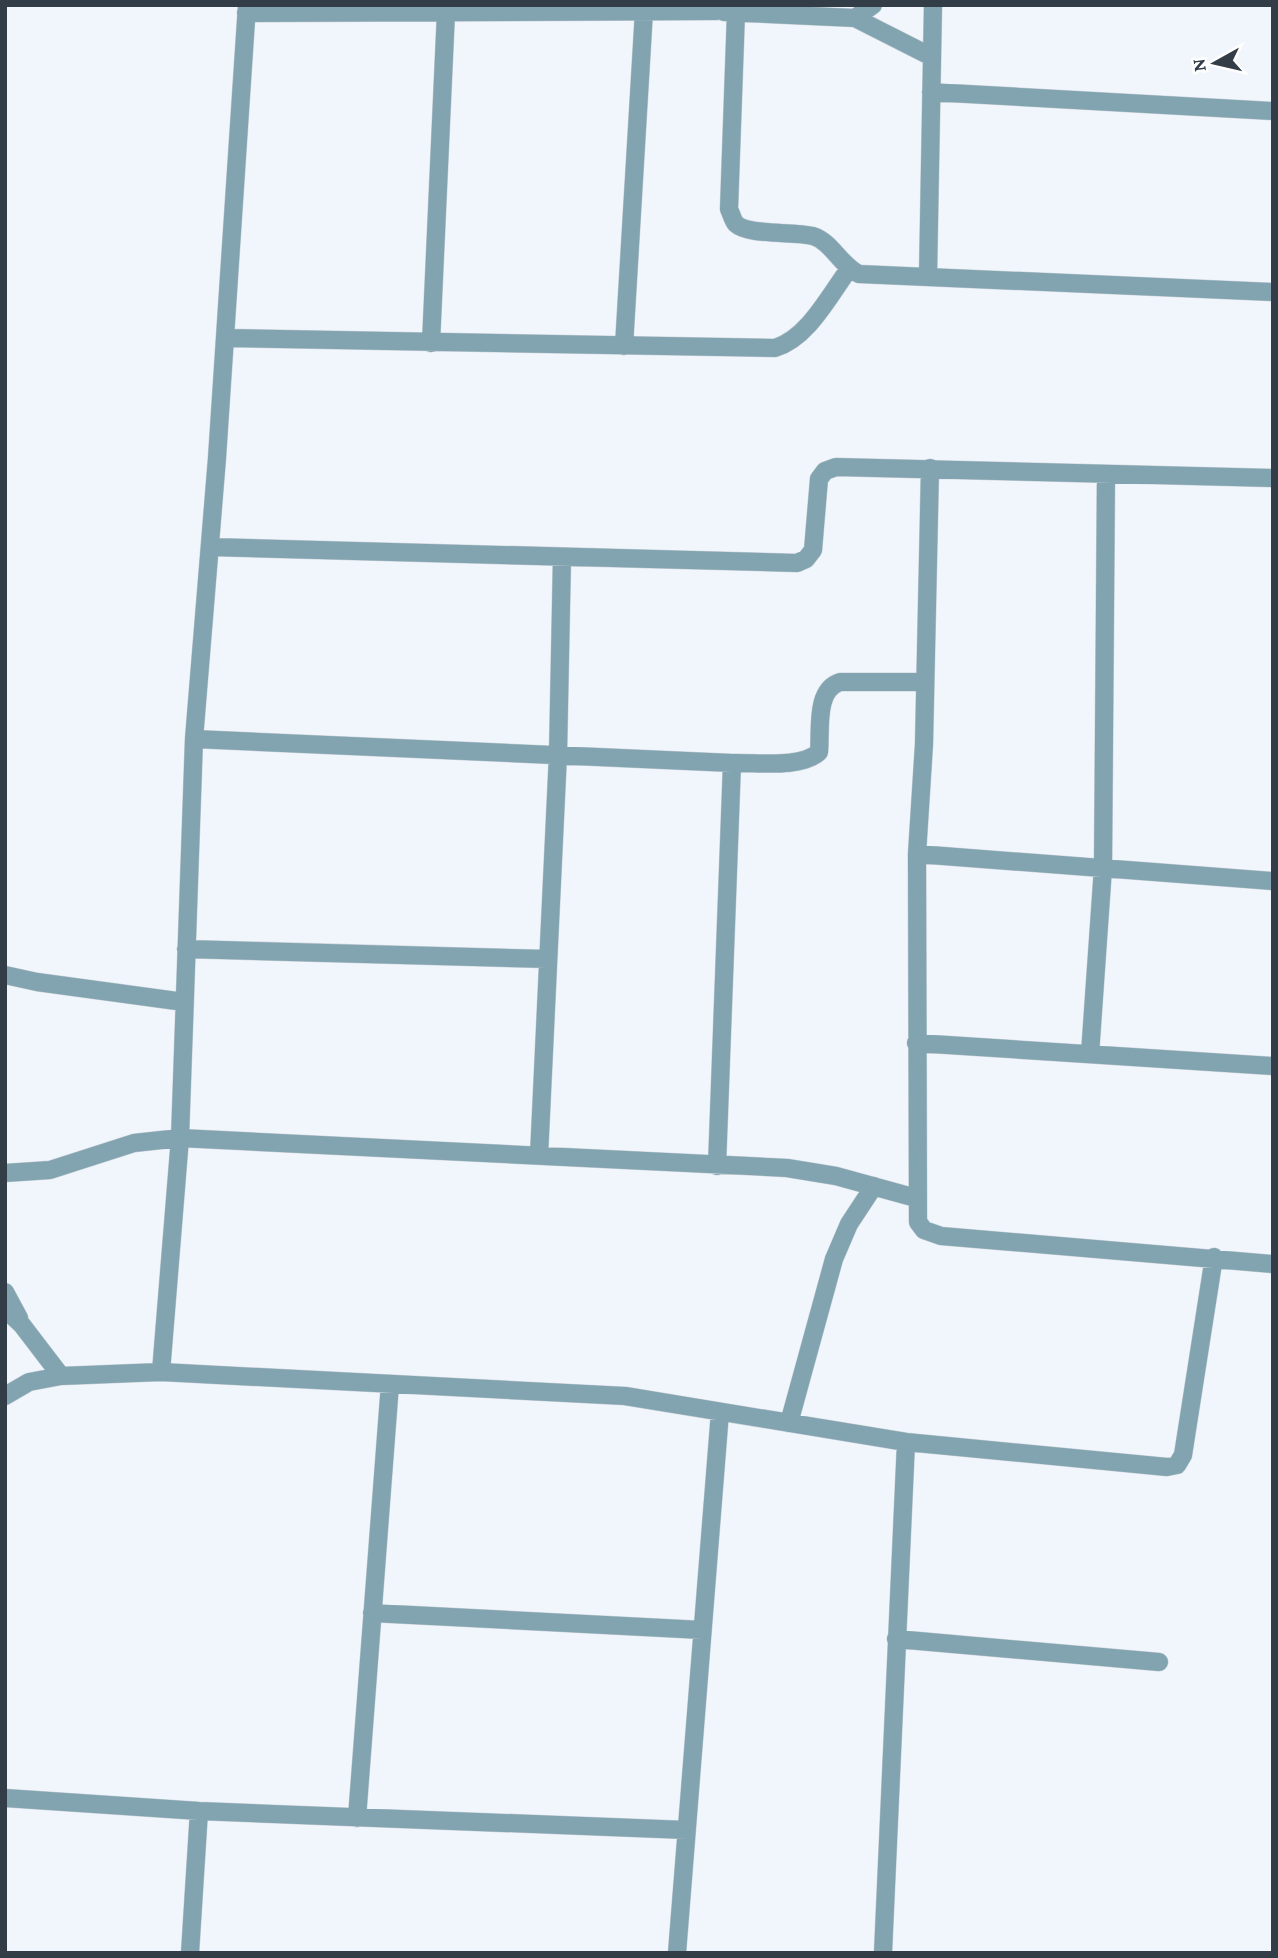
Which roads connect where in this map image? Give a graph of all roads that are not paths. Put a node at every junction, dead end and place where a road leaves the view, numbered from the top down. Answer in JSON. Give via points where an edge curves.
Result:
{"nodes":[{"id":1,"x":873,"y":5,"type":"edge"},
{"id":2,"x":933,"y":5,"type":"edge"},
{"id":3,"x":717,"y":8,"type":"edge"},
{"id":4,"x":247,"y":9,"type":"edge"},
{"id":5,"x":644,"y":11,"type":"junction"},
{"id":6,"x":446,"y":12,"type":"junction"},
{"id":7,"x":736,"y":12,"type":"junction"},
{"id":8,"x":855,"y":18,"type":"junction"},
{"id":9,"x":932,"y":57,"type":"junction"},
{"id":10,"x":931,"y":92,"type":"junction"},
{"id":11,"x":1273,"y":111,"type":"edge"},
{"id":12,"x":849,"y":269,"type":"junction"},
{"id":13,"x":928,"y":276,"type":"junction"},
{"id":14,"x":1273,"y":292,"type":"edge"},
{"id":15,"x":225,"y":338,"type":"junction"},
{"id":16,"x":431,"y":343,"type":"junction"},
{"id":17,"x":624,"y":346,"type":"junction"},
{"id":18,"x":930,"y":468,"type":"junction"},
{"id":19,"x":1106,"y":474,"type":"junction"},
{"id":20,"x":1273,"y":478,"type":"edge"},
{"id":21,"x":210,"y":547,"type":"junction"},
{"id":22,"x":562,"y":557,"type":"junction"},
{"id":23,"x":925,"y":682,"type":"junction"},
{"id":24,"x":194,"y":739,"type":"junction"},
{"id":25,"x":558,"y":754,"type":"junction"},
{"id":26,"x":732,"y":763,"type":"junction"},
{"id":27,"x":917,"y":855,"type":"junction"},
{"id":28,"x":1103,"y":868,"type":"junction"},
{"id":29,"x":1273,"y":881,"type":"edge"},
{"id":30,"x":186,"y":949,"type":"junction"},
{"id":31,"x":548,"y":959,"type":"junction"},
{"id":32,"x":5,"y":975,"type":"edge"},
{"id":33,"x":184,"y":1002,"type":"junction"},
{"id":34,"x":916,"y":1043,"type":"junction"},
{"id":35,"x":1090,"y":1054,"type":"junction"},
{"id":36,"x":1273,"y":1066,"type":"edge"},
{"id":37,"x":180,"y":1138,"type":"junction"},
{"id":38,"x":539,"y":1156,"type":"junction"},
{"id":39,"x":717,"y":1166,"type":"junction"},
{"id":40,"x":5,"y":1173,"type":"edge"},
{"id":41,"x":874,"y":1186,"type":"junction"},
{"id":42,"x":916,"y":1198,"type":"junction"},
{"id":43,"x":1214,"y":1257,"type":"junction"},
{"id":44,"x":1273,"y":1264,"type":"edge"},
{"id":45,"x":5,"y":1292,"type":"edge"},
{"id":46,"x":5,"y":1309,"type":"edge"},
{"id":47,"x":22,"y":1325,"type":"junction"},
{"id":48,"x":161,"y":1372,"type":"junction"},
{"id":49,"x":61,"y":1376,"type":"junction"},
{"id":50,"x":390,"y":1384,"type":"junction"},
{"id":51,"x":5,"y":1396,"type":"edge"},
{"id":52,"x":720,"y":1412,"type":"junction"},
{"id":53,"x":789,"y":1423,"type":"junction"},
{"id":54,"x":906,"y":1443,"type":"junction"},
{"id":55,"x":372,"y":1613,"type":"junction"},
{"id":56,"x":702,"y":1630,"type":"junction"},
{"id":57,"x":896,"y":1639,"type":"junction"},
{"id":58,"x":1159,"y":1662,"type":"dead end"},
{"id":59,"x":5,"y":1798,"type":"edge"},
{"id":60,"x":200,"y":1811,"type":"junction"},
{"id":61,"x":357,"y":1818,"type":"junction"},
{"id":62,"x":686,"y":1830,"type":"junction"},
{"id":63,"x":190,"y":1953,"type":"edge"},
{"id":64,"x":677,"y":1953,"type":"edge"},
{"id":65,"x":883,"y":1953,"type":"edge"}],
"edges":[{"from":1,"to":8,"type":"street"},
{"from":2,"to":9,"type":"street"},
{"from":3,"to":5,"type":"street"},
{"from":3,"to":7,"type":"street"},
{"from":4,"to":6,"type":"street"},
{"from":4,"to":15,"type":"street"},
{"from":5,"to":6,"type":"street"},
{"from":5,"to":17,"type":"street"},
{"from":6,"to":16,"type":"street"},
{"from":7,"to":8,"type":"street"},
{"from":7,"to":12,"type":"street","via":[[729,209],[735,223],[745,229],[822,240]]},
{"from":8,"to":9,"type":"street"},
{"from":9,"to":10,"type":"street"},
{"from":10,"to":11,"type":"street"},
{"from":10,"to":13,"type":"street"},
{"from":12,"to":13,"type":"street","via":[[859,274]]},
{"from":12,"to":17,"type":"street","via":[[788,344],[775,348]]},
{"from":13,"to":14,"type":"street"},
{"from":15,"to":16,"type":"street"},
{"from":15,"to":21,"type":"street"},
{"from":16,"to":17,"type":"street"},
{"from":18,"to":19,"type":"street"},
{"from":18,"to":22,"type":"street","via":[[836,467],[825,471],[819,479],[813,550],[797,563]]},
{"from":18,"to":23,"type":"street"},
{"from":19,"to":20,"type":"street"},
{"from":19,"to":28,"type":"street"},
{"from":21,"to":22,"type":"street"},
{"from":21,"to":24,"type":"street"},
{"from":22,"to":25,"type":"street"},
{"from":23,"to":26,"type":"street","via":[[840,682],[830,686],[824,694],[819,752],[813,757]]},
{"from":23,"to":27,"type":"street"},
{"from":24,"to":25,"type":"street"},
{"from":24,"to":30,"type":"street"},
{"from":25,"to":26,"type":"street"},
{"from":25,"to":31,"type":"street"},
{"from":26,"to":39,"type":"street"},
{"from":27,"to":28,"type":"street"},
{"from":27,"to":34,"type":"street"},
{"from":28,"to":29,"type":"street"},
{"from":28,"to":35,"type":"street"},
{"from":30,"to":31,"type":"street"},
{"from":30,"to":33,"type":"street"},
{"from":31,"to":38,"type":"street"},
{"from":32,"to":33,"type":"street"},
{"from":33,"to":37,"type":"street"},
{"from":34,"to":35,"type":"street"},
{"from":34,"to":42,"type":"street"},
{"from":35,"to":36,"type":"street"},
{"from":37,"to":38,"type":"street"},
{"from":37,"to":40,"type":"street","via":[[134,1143],[50,1170]]},
{"from":37,"to":48,"type":"street"},
{"from":38,"to":39,"type":"street"},
{"from":39,"to":41,"type":"street","via":[[787,1168]]},
{"from":41,"to":42,"type":"street"},
{"from":41,"to":53,"type":"street","via":[[849,1224],[834,1259]]},
{"from":42,"to":43,"type":"street","via":[[918,1222],[942,1236]]},
{"from":43,"to":44,"type":"street"},
{"from":43,"to":54,"type":"street","via":[[1183,1455],[1177,1465]]},
{"from":45,"to":47,"type":"street"},
{"from":46,"to":47,"type":"street"},
{"from":47,"to":49,"type":"street"},
{"from":48,"to":49,"type":"street"},
{"from":48,"to":50,"type":"street"},
{"from":49,"to":51,"type":"street","via":[[29,1382]]},
{"from":50,"to":52,"type":"street","via":[[625,1396]]},
{"from":50,"to":55,"type":"street"},
{"from":52,"to":53,"type":"street"},
{"from":52,"to":56,"type":"street"},
{"from":53,"to":54,"type":"street"},
{"from":54,"to":57,"type":"street"},
{"from":55,"to":56,"type":"street"},
{"from":55,"to":61,"type":"street"},
{"from":56,"to":62,"type":"street"},
{"from":57,"to":58,"type":"street"},
{"from":57,"to":65,"type":"street"},
{"from":59,"to":60,"type":"street"},
{"from":60,"to":61,"type":"street"},
{"from":60,"to":63,"type":"street"},
{"from":61,"to":62,"type":"street"},
{"from":62,"to":64,"type":"street"}]}
